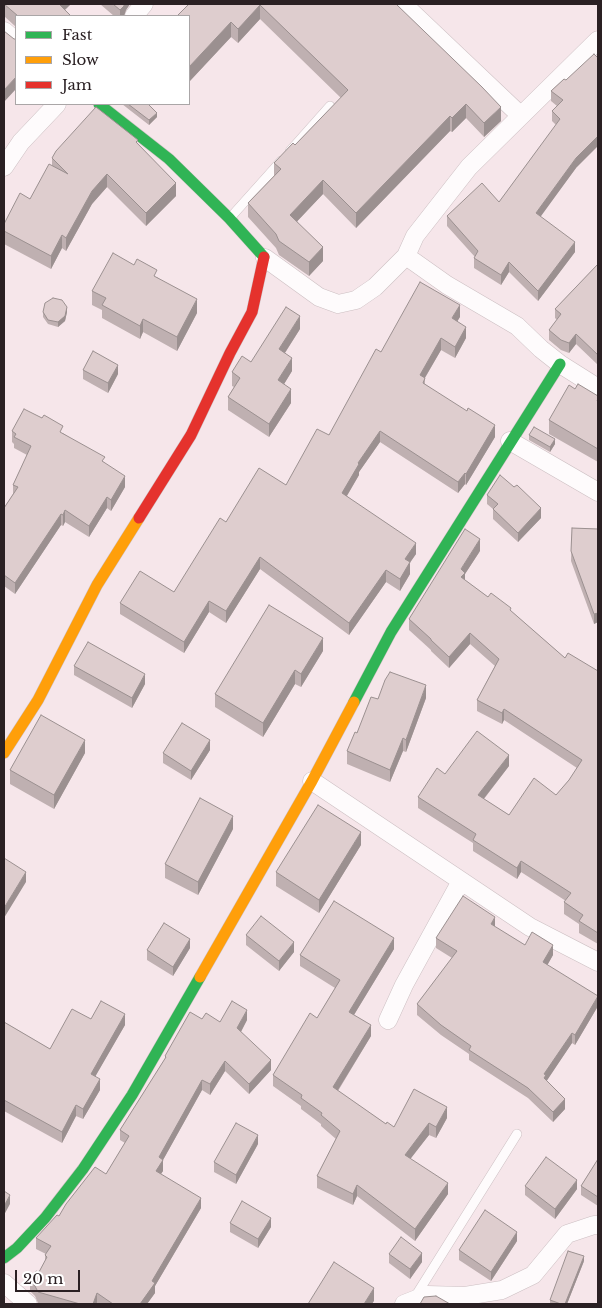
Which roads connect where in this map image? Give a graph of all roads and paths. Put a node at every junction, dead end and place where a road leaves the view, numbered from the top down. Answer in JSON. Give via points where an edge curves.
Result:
{"nodes":[{"id":1,"x":144,"y":4,"type":"edge"},
{"id":2,"x":402,"y":4,"type":"edge"},
{"id":3,"x":135,"y":15,"type":"edge"},
{"id":4,"x":4,"y":31,"type":"edge"},
{"id":5,"x":15,"y":40,"type":"edge"},
{"id":6,"x":598,"y":40,"type":"edge"},
{"id":7,"x":56,"y":105,"type":"edge"},
{"id":8,"x":99,"y":105,"type":"edge"},
{"id":9,"x":330,"y":106,"type":"edge"},
{"id":10,"x":520,"y":115,"type":"junction"},
{"id":11,"x":4,"y":167,"type":"edge"},
{"id":12,"x":230,"y":218,"type":"junction"},
{"id":13,"x":406,"y":256,"type":"junction"},
{"id":14,"x":265,"y":258,"type":"junction"},
{"id":15,"x":560,"y":364,"type":"junction"},
{"id":16,"x":598,"y":388,"type":"edge"},
{"id":17,"x":510,"y":441,"type":"junction"},
{"id":18,"x":598,"y":492,"type":"edge"},
{"id":19,"x":4,"y":753,"type":"edge"},
{"id":20,"x":312,"y":781,"type":"junction"},
{"id":21,"x":461,"y":881,"type":"junction"},
{"id":22,"x":598,"y":962,"type":"edge"},
{"id":23,"x":388,"y":1020,"type":"dead end"},
{"id":24,"x":517,"y":1134,"type":"dead end"},
{"id":25,"x":598,"y":1225,"type":"edge"},
{"id":26,"x":4,"y":1258,"type":"edge"},
{"id":27,"x":4,"y":1283,"type":"edge"},
{"id":28,"x":409,"y":1302,"type":"edge"},
{"id":29,"x":28,"y":1304,"type":"edge"}],
"edges":[{"from":1,"to":3,"type":"street"},
{"from":2,"to":10,"type":"street"},
{"from":4,"to":5,"type":"street"},
{"from":6,"to":10,"type":"street"},
{"from":7,"to":11,"type":"street","via":[[21,142]]},
{"from":8,"to":12,"type":"street","via":[[169,159]]},
{"from":9,"to":12,"type":"lane"},
{"from":10,"to":13,"type":"street","via":[[469,167],[415,236]]},
{"from":12,"to":14,"type":"street"},
{"from":13,"to":14,"type":"street","via":[[375,287],[356,300],[338,304],[319,297]]},
{"from":13,"to":15,"type":"street","via":[[447,285],[517,326]]},
{"from":14,"to":19,"type":"street","via":[[252,312],[191,435],[97,585],[38,700]]},
{"from":15,"to":16,"type":"street"},
{"from":15,"to":17,"type":"street"},
{"from":17,"to":18,"type":"street"},
{"from":17,"to":20,"type":"street","via":[[391,632]]},
{"from":20,"to":21,"type":"street"},
{"from":20,"to":26,"type":"street","via":[[132,1095],[83,1169],[45,1218]]},
{"from":21,"to":22,"type":"street","via":[[530,927]]},
{"from":21,"to":23,"type":"street"},
{"from":24,"to":28,"type":"lane"},
{"from":25,"to":28,"type":"street","via":[[567,1234],[533,1275],[502,1290],[465,1296],[427,1295]]},
{"from":27,"to":29,"type":"street"}]}
